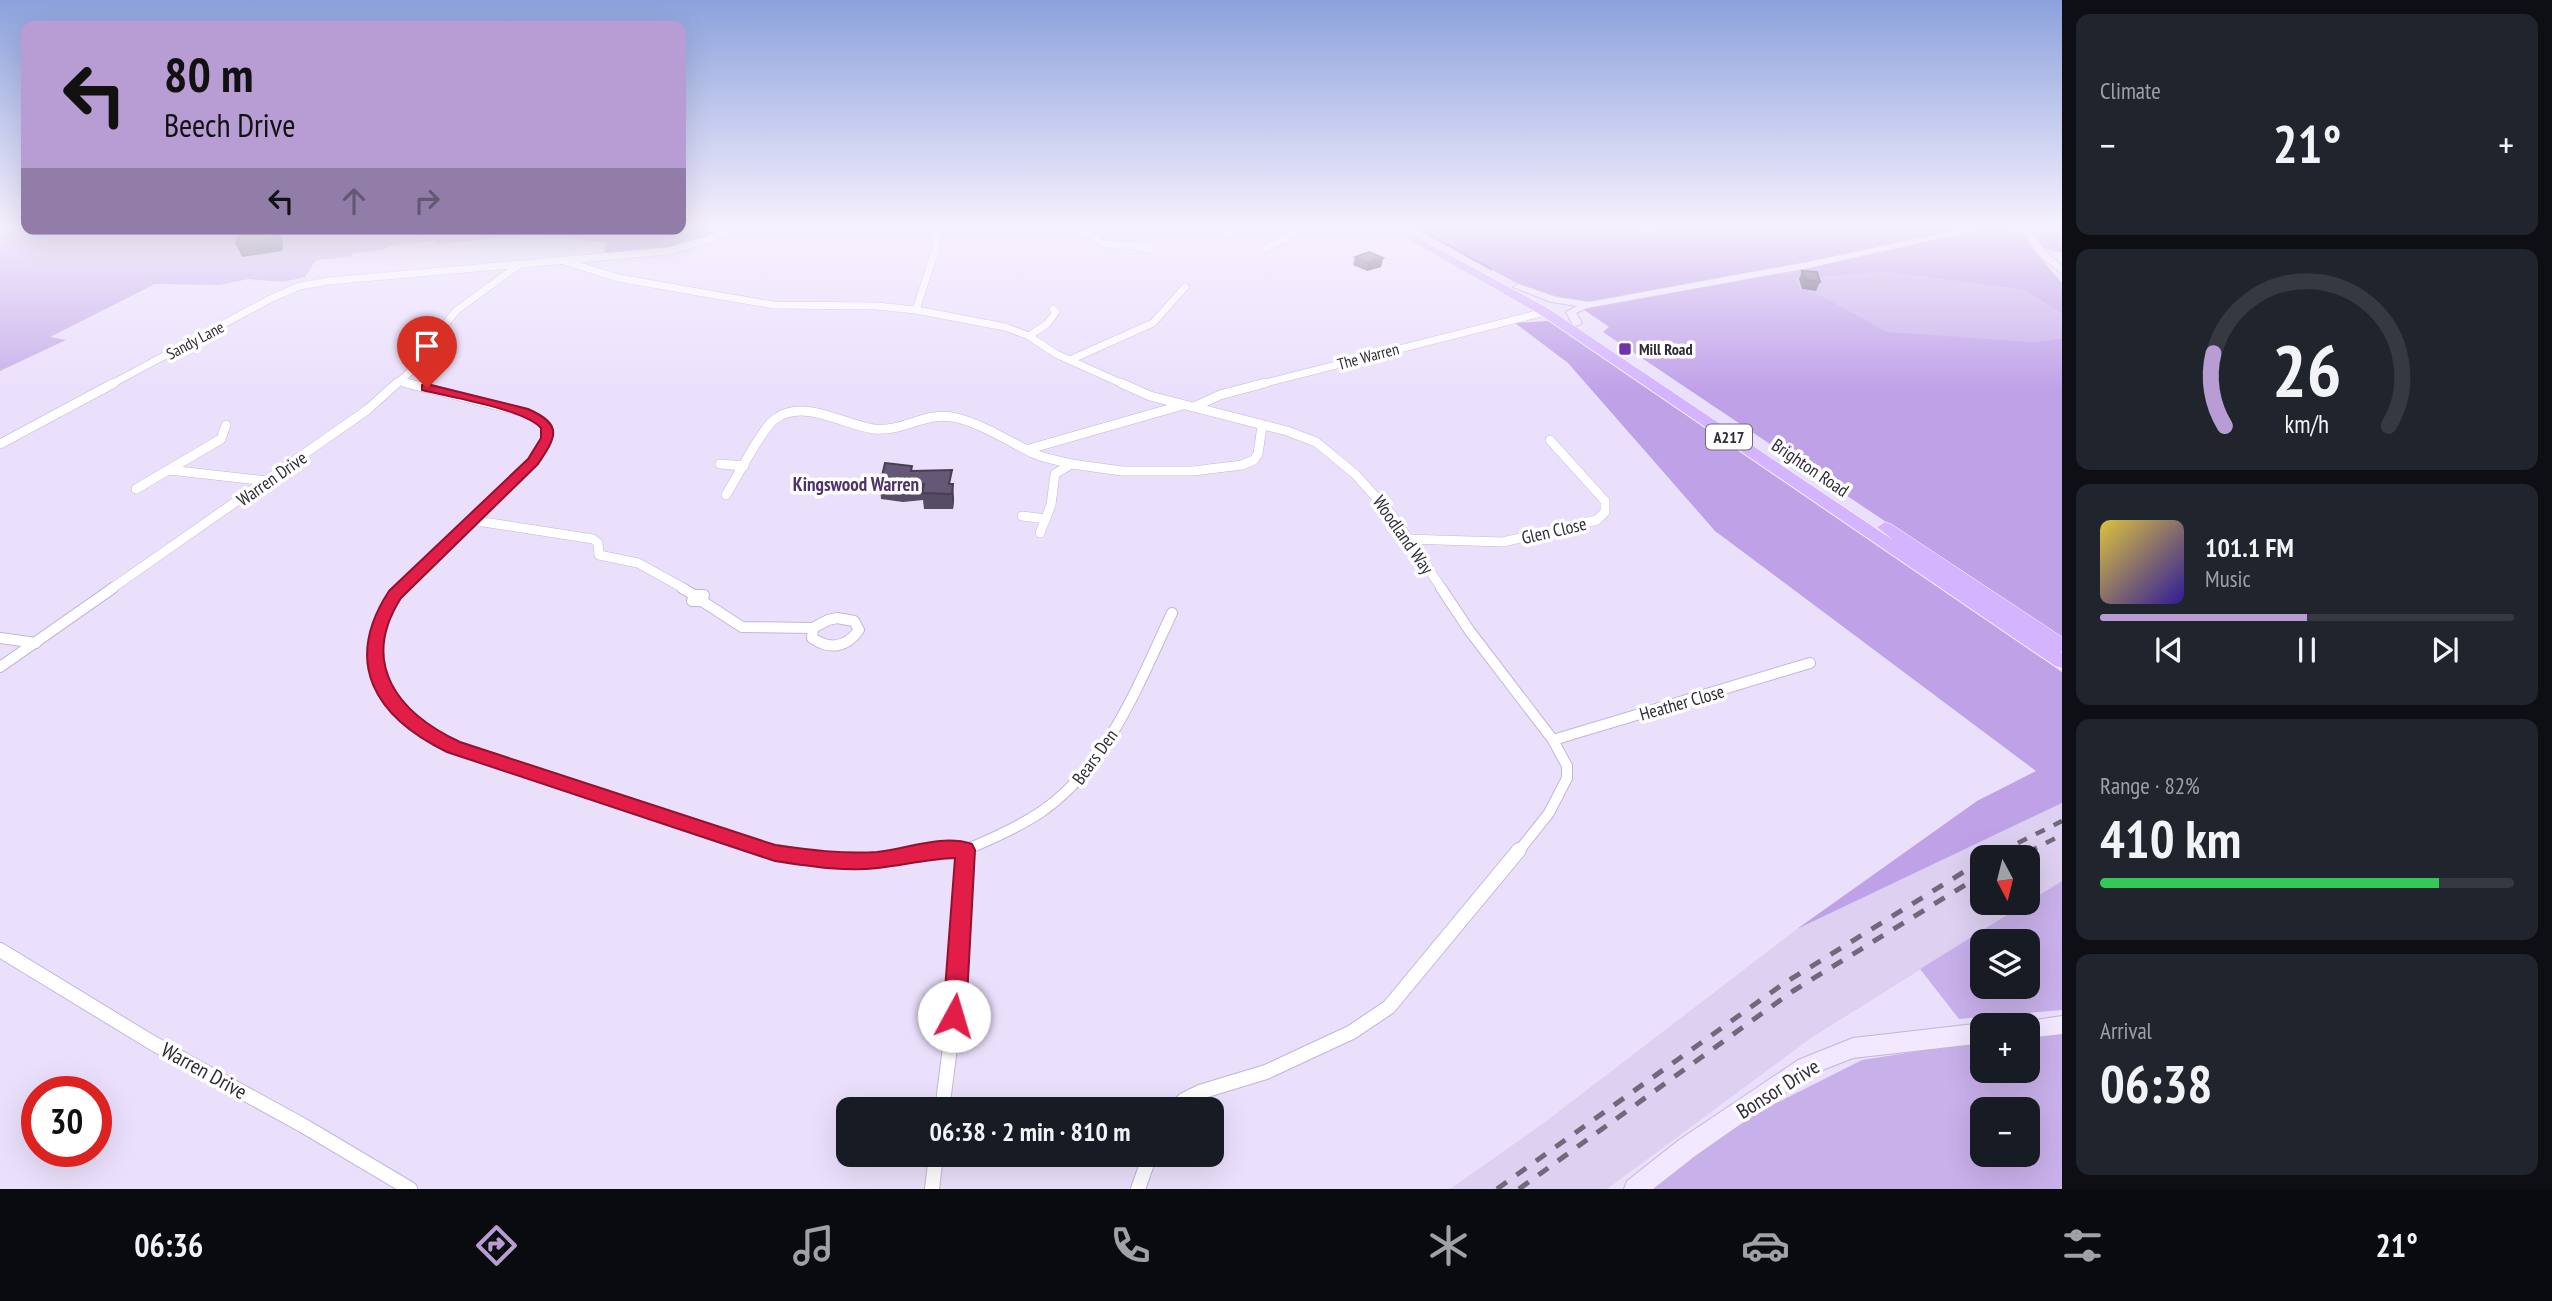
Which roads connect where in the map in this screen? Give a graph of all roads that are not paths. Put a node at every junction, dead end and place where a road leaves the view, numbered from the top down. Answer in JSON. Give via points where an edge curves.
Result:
{"nodes":[{"id":1,"x":334,"y":280,"type":"edge"},
{"id":2,"x":498,"y":280,"type":"edge"},
{"id":3,"x":630,"y":280,"type":"edge"},
{"id":4,"x":926,"y":280,"type":"edge"},
{"id":5,"x":1488,"y":280,"type":"edge"},
{"id":6,"x":1505,"y":280,"type":"edge"},
{"id":7,"x":1719,"y":280,"type":"edge"},
{"id":8,"x":1185,"y":287,"type":"dead end"},
{"id":9,"x":1517,"y":287,"type":"junction"},
{"id":10,"x":1597,"y":303,"type":"junction"},
{"id":11,"x":1053,"y":309,"type":"dead end"},
{"id":12,"x":916,"y":310,"type":"junction"},
{"id":13,"x":1545,"y":312,"type":"junction"},
{"id":14,"x":1577,"y":323,"type":"junction"},
{"id":15,"x":1029,"y":336,"type":"junction"},
{"id":16,"x":1070,"y":360,"type":"junction"},
{"id":17,"x":402,"y":382,"type":"junction"},
{"id":18,"x":1189,"y":406,"type":"junction"},
{"id":19,"x":226,"y":425,"type":"dead end"},
{"id":20,"x":1262,"y":426,"type":"junction"},
{"id":21,"x":1550,"y":440,"type":"dead end"},
{"id":22,"x":0,"y":444,"type":"edge"},
{"id":23,"x":1029,"y":449,"type":"junction"},
{"id":24,"x":720,"y":464,"type":"dead end"},
{"id":25,"x":1071,"y":464,"type":"junction"},
{"id":26,"x":744,"y":466,"type":"junction"},
{"id":27,"x":169,"y":470,"type":"junction"},
{"id":28,"x":268,"y":481,"type":"junction"},
{"id":29,"x":136,"y":489,"type":"dead end"},
{"id":30,"x":726,"y":495,"type":"dead end"},
{"id":31,"x":1022,"y":516,"type":"dead end"},
{"id":32,"x":1046,"y":519,"type":"junction"},
{"id":33,"x":471,"y":520,"type":"junction"},
{"id":34,"x":1040,"y":533,"type":"dead end"},
{"id":35,"x":1406,"y":539,"type":"junction"},
{"id":36,"x":1171,"y":613,"type":"dead end"},
{"id":37,"x":813,"y":628,"type":"dead end"},
{"id":38,"x":0,"y":638,"type":"edge"},
{"id":39,"x":36,"y":643,"type":"junction"},
{"id":40,"x":2062,"y":646,"type":"edge"},
{"id":41,"x":2062,"y":662,"type":"edge"},
{"id":42,"x":1810,"y":663,"type":"dead end"},
{"id":43,"x":0,"y":667,"type":"edge"},
{"id":44,"x":1553,"y":740,"type":"junction"},
{"id":45,"x":965,"y":850,"type":"junction"},
{"id":46,"x":0,"y":950,"type":"edge"},
{"id":47,"x":2062,"y":1026,"type":"edge"},
{"id":48,"x":2040,"y":1028,"type":"edge"},
{"id":49,"x":1970,"y":1034,"type":"edge"},
{"id":50,"x":944,"y":1097,"type":"edge"},
{"id":51,"x":1190,"y":1097,"type":"edge"},
{"id":52,"x":935,"y":1167,"type":"edge"},
{"id":53,"x":1146,"y":1167,"type":"edge"},
{"id":54,"x":410,"y":1189,"type":"edge"},
{"id":55,"x":932,"y":1189,"type":"edge"},
{"id":56,"x":1138,"y":1189,"type":"edge"},
{"id":57,"x":1635,"y":1189,"type":"edge"}],
"edges":[{"from":1,"to":22,"type":"street","name":"Sandy Lane","via":[[300,286],[272,298]]},
{"from":2,"to":17,"type":"street","name":"Warren Drive","via":[[457,310],[433,350]]},
{"from":3,"to":12,"type":"street","name":"Woodland Way","via":[[773,305]]},
{"from":4,"to":12,"type":"street"},
{"from":5,"to":13,"type":"highway","name":"Brighton Road","number":"A217"},
{"from":6,"to":9,"type":"highway","name":"Brighton Road","number":"A217"},
{"from":7,"to":10,"type":"main road"},
{"from":8,"to":16,"type":"street","via":[[1153,323]]},
{"from":9,"to":10,"type":"main road","via":[[1565,303]]},
{"from":9,"to":14,"type":"highway","name":"Brighton Road","number":"A217"},
{"from":10,"to":14,"type":"main road","via":[[1571,312]]},
{"from":11,"to":15,"type":"street","via":[[1054,318]]},
{"from":12,"to":15,"type":"street","name":"Woodland Way","via":[[976,320]]},
{"from":13,"to":18,"type":"street","name":"The Warren"},
{"from":13,"to":41,"type":"highway","name":"Brighton Road","number":"A217"},
{"from":14,"to":40,"type":"highway","name":"Brighton Road","number":"A217"},
{"from":15,"to":16,"type":"street","name":"Woodland Way"},
{"from":16,"to":18,"type":"street","name":"Woodland Way","via":[[1150,396]]},
{"from":17,"to":28,"type":"street","name":"Warren Drive"},
{"from":17,"to":33,"type":"street","via":[[524,412],[547,428],[547,438],[533,461]]},
{"from":18,"to":20,"type":"street","name":"Woodland Way"},
{"from":18,"to":23,"type":"street","name":"The Warren"},
{"from":19,"to":27,"type":"street","via":[[221,439]]},
{"from":20,"to":25,"type":"street","via":[[1254,460],[1229,468],[1122,471]]},
{"from":20,"to":35,"type":"street","name":"Woodland Way","via":[[1327,448],[1374,494]]},
{"from":21,"to":35,"type":"street","name":"Glen Close","via":[[1605,501],[1605,512],[1597,520],[1503,542]]},
{"from":23,"to":25,"type":"street"},
{"from":23,"to":26,"type":"street","via":[[984,426],[941,414],[903,428],[876,429],[798,411],[773,420]]},
{"from":24,"to":26,"type":"street"},
{"from":25,"to":32,"type":"street","via":[[1055,474]]},
{"from":26,"to":30,"type":"street"},
{"from":27,"to":28,"type":"street"},
{"from":27,"to":29,"type":"street"},
{"from":28,"to":39,"type":"street","name":"Warren Drive"},
{"from":31,"to":32,"type":"street"},
{"from":32,"to":34,"type":"street"},
{"from":33,"to":37,"type":"street","via":[[593,539],[598,542],[599,555],[656,570],[742,627]]},
{"from":33,"to":45,"type":"street","via":[[395,595],[375,640],[375,664],[383,689],[401,712],[431,736],[786,856],[877,860],[930,850]]},
{"from":35,"to":44,"type":"street","name":"Woodland Way"},
{"from":36,"to":45,"type":"street","name":"Bears Den","via":[[1119,723],[1073,786],[1019,828]]},
{"from":38,"to":39,"type":"street"},
{"from":39,"to":43,"type":"street","name":"Warren Drive"},
{"from":42,"to":44,"type":"street","name":"Heather Close"},
{"from":44,"to":51,"type":"street","name":"Woodland Way","via":[[1567,766],[1567,778],[1549,813],[1389,1007],[1352,1032],[1266,1072]]},
{"from":45,"to":50,"type":"street","via":[[957,993]]},
{"from":46,"to":54,"type":"street","name":"Warren Drive"},
{"from":47,"to":48,"type":"main road"},
{"from":49,"to":57,"type":"main road","name":"Bonsor Drive","via":[[1853,1048],[1805,1067]]},
{"from":52,"to":55,"type":"street"},
{"from":53,"to":56,"type":"street"}]}
